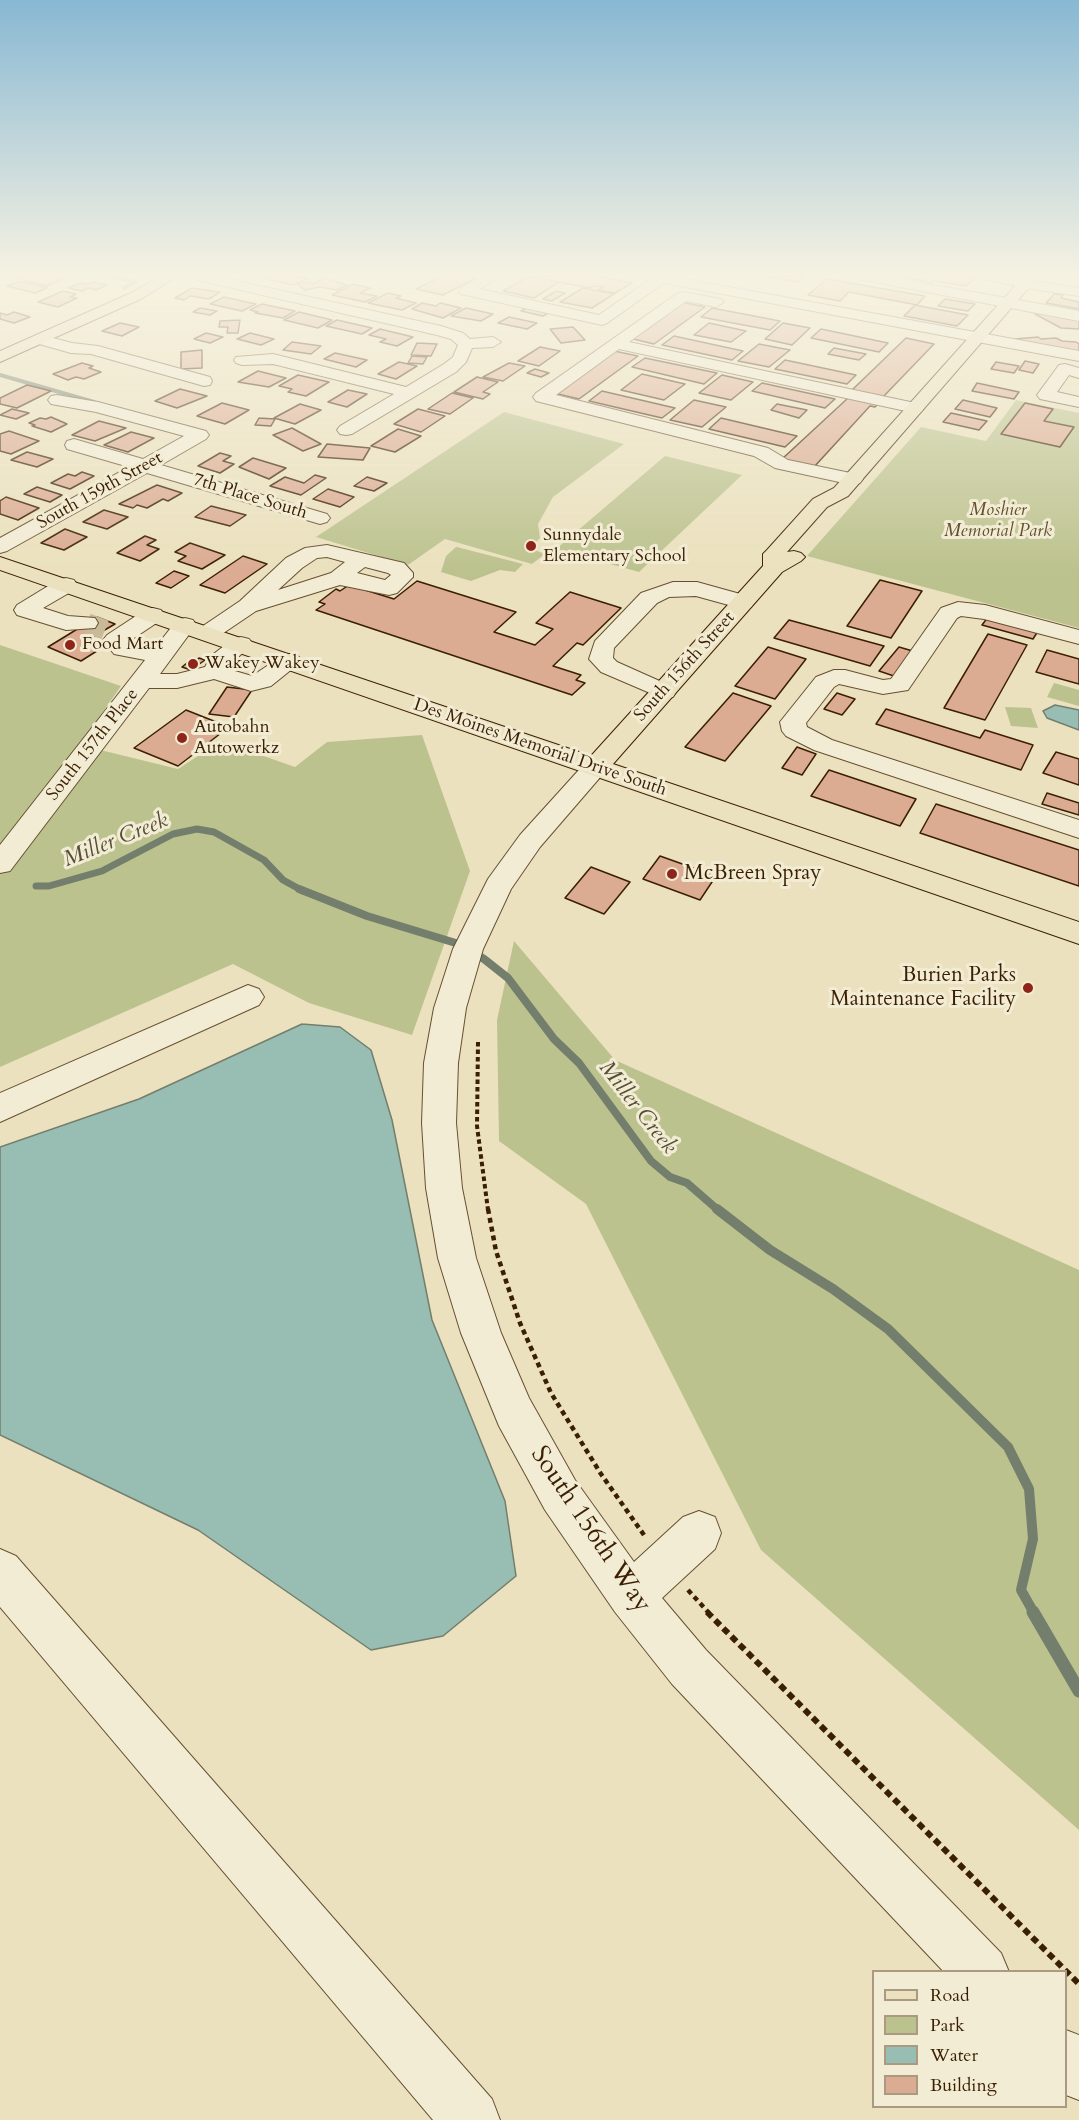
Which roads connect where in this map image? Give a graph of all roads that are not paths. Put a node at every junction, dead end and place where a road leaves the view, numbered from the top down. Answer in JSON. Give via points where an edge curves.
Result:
{"nodes":[{"id":1,"x":182,"y":375,"type":"edge"},
{"id":2,"x":337,"y":375,"type":"edge"},
{"id":3,"x":436,"y":375,"type":"edge"},
{"id":4,"x":573,"y":375,"type":"edge"},
{"id":5,"x":761,"y":375,"type":"edge"},
{"id":6,"x":945,"y":375,"type":"edge"},
{"id":7,"x":1061,"y":375,"type":"edge"},
{"id":8,"x":204,"y":381,"type":"dead end"},
{"id":9,"x":409,"y":393,"type":"junction"},
{"id":10,"x":57,"y":400,"type":"dead end"},
{"id":11,"x":1079,"y":402,"type":"edge"},
{"id":12,"x":915,"y":408,"type":"junction"},
{"id":13,"x":346,"y":430,"type":"dead end"},
{"id":14,"x":74,"y":445,"type":"dead end"},
{"id":15,"x":146,"y":466,"type":"junction"},
{"id":16,"x":847,"y":485,"type":"junction"},
{"id":17,"x":320,"y":518,"type":"dead end"},
{"id":18,"x":0,"y":547,"type":"edge"},
{"id":19,"x":359,"y":561,"type":"junction"},
{"id":20,"x":0,"y":563,"type":"edge"},
{"id":21,"x":339,"y":578,"type":"junction"},
{"id":22,"x":66,"y":585,"type":"junction"},
{"id":23,"x":105,"y":598,"type":"junction"},
{"id":24,"x":743,"y":602,"type":"junction"},
{"id":25,"x":248,"y":606,"type":"junction"},
{"id":26,"x":153,"y":615,"type":"junction"},
{"id":27,"x":196,"y":629,"type":"junction"},
{"id":28,"x":89,"y":631,"type":"junction"},
{"id":29,"x":1079,"y":637,"type":"edge"},
{"id":30,"x":241,"y":645,"type":"junction"},
{"id":31,"x":162,"y":656,"type":"junction"},
{"id":32,"x":290,"y":661,"type":"junction"},
{"id":33,"x":215,"y":672,"type":"junction"},
{"id":34,"x":143,"y":681,"type":"junction"},
{"id":35,"x":664,"y":692,"type":"junction"},
{"id":36,"x":596,"y":767,"type":"junction"},
{"id":37,"x":1079,"y":828,"type":"edge"},
{"id":38,"x":0,"y":864,"type":"edge"},
{"id":39,"x":1079,"y":933,"type":"edge"},
{"id":40,"x":248,"y":997,"type":"dead end"},
{"id":41,"x":0,"y":1108,"type":"edge"},
{"id":42,"x":699,"y":1533,"type":"dead end"},
{"id":43,"x":0,"y":1572,"type":"edge"},
{"id":44,"x":631,"y":1596,"type":"junction"},
{"id":45,"x":981,"y":1970,"type":"edge"},
{"id":46,"x":1067,"y":2060,"type":"edge"},
{"id":47,"x":1079,"y":2072,"type":"edge"},
{"id":48,"x":471,"y":2120,"type":"edge"}],
"edges":[{"from":1,"to":8,"type":"street"},
{"from":2,"to":9,"type":"street"},
{"from":3,"to":9,"type":"street"},
{"from":4,"to":16,"type":"street","via":[[542,397],[761,452],[783,464]]},
{"from":5,"to":12,"type":"street"},
{"from":6,"to":12,"type":"main road","name":"South 156th Street"},
{"from":7,"to":11,"type":"street","via":[[1046,395]]},
{"from":9,"to":13,"type":"street"},
{"from":10,"to":15,"type":"street","name":"South 159th Street","via":[[200,435]]},
{"from":12,"to":16,"type":"main road","name":"South 156th Street"},
{"from":14,"to":15,"type":"street","name":"7th Place South"},
{"from":15,"to":17,"type":"street","name":"7th Place South"},
{"from":15,"to":18,"type":"street","name":"South 159th Street"},
{"from":16,"to":24,"type":"main road","name":"South 156th Street","via":[[838,508],[792,559],[774,567]]},
{"from":19,"to":21,"type":"street"},
{"from":19,"to":21,"type":"street","via":[[396,568],[402,578],[389,588]]},
{"from":19,"to":25,"type":"street","via":[[327,551],[312,552],[294,563]]},
{"from":20,"to":22,"type":"main road","name":"Des Moines Memorial Drive South"},
{"from":21,"to":25,"type":"street"},
{"from":22,"to":23,"type":"main road","name":"Des Moines Memorial Drive South"},
{"from":22,"to":28,"type":"street","via":[[25,610]]},
{"from":23,"to":26,"type":"main road","name":"Des Moines Memorial Drive South"},
{"from":23,"to":28,"type":"street"},
{"from":24,"to":35,"type":"main road","name":"South 156th Street"},
{"from":24,"to":35,"type":"street","via":[[697,589],[661,592],[649,598],[603,646],[600,659],[609,668]]},
{"from":25,"to":27,"type":"street","name":"South 157th Place"},
{"from":26,"to":27,"type":"main road","name":"Des Moines Memorial Drive South"},
{"from":26,"to":28,"type":"street"},
{"from":27,"to":30,"type":"main road","name":"Des Moines Memorial Drive South"},
{"from":27,"to":31,"type":"street","name":"South 157th Place"},
{"from":28,"to":31,"type":"street","via":[[122,649]]},
{"from":29,"to":37,"type":"street","via":[[985,612],[957,609],[949,613],[899,685],[883,687],[834,678],[825,682],[793,722],[795,730],[823,745]]},
{"from":30,"to":32,"type":"main road","name":"Des Moines Memorial Drive South"},
{"from":30,"to":33,"type":"street","via":[[219,661]]},
{"from":31,"to":34,"type":"street","name":"South 157th Place"},
{"from":32,"to":33,"type":"street","via":[[262,681],[251,684]]},
{"from":32,"to":36,"type":"main road","name":"Des Moines Memorial Drive South"},
{"from":33,"to":34,"type":"street","via":[[177,681]]},
{"from":34,"to":38,"type":"street","name":"South 157th Place"},
{"from":35,"to":36,"type":"main road","name":"South 156th Street"},
{"from":36,"to":39,"type":"main road","name":"Des Moines Memorial Drive South"},
{"from":36,"to":44,"type":"street","name":"South 156th Way","via":[[513,863],[477,928],[450,1008],[441,1063],[439,1123],[444,1188],[458,1258],[481,1333],[514,1412],[560,1495]]},
{"from":40,"to":41,"type":"street"},
{"from":42,"to":44,"type":"street"},
{"from":43,"to":48,"type":"street"},
{"from":44,"to":45,"type":"street","name":"South 156th Way","via":[[689,1667]]},
{"from":46,"to":47,"type":"street"}]}
